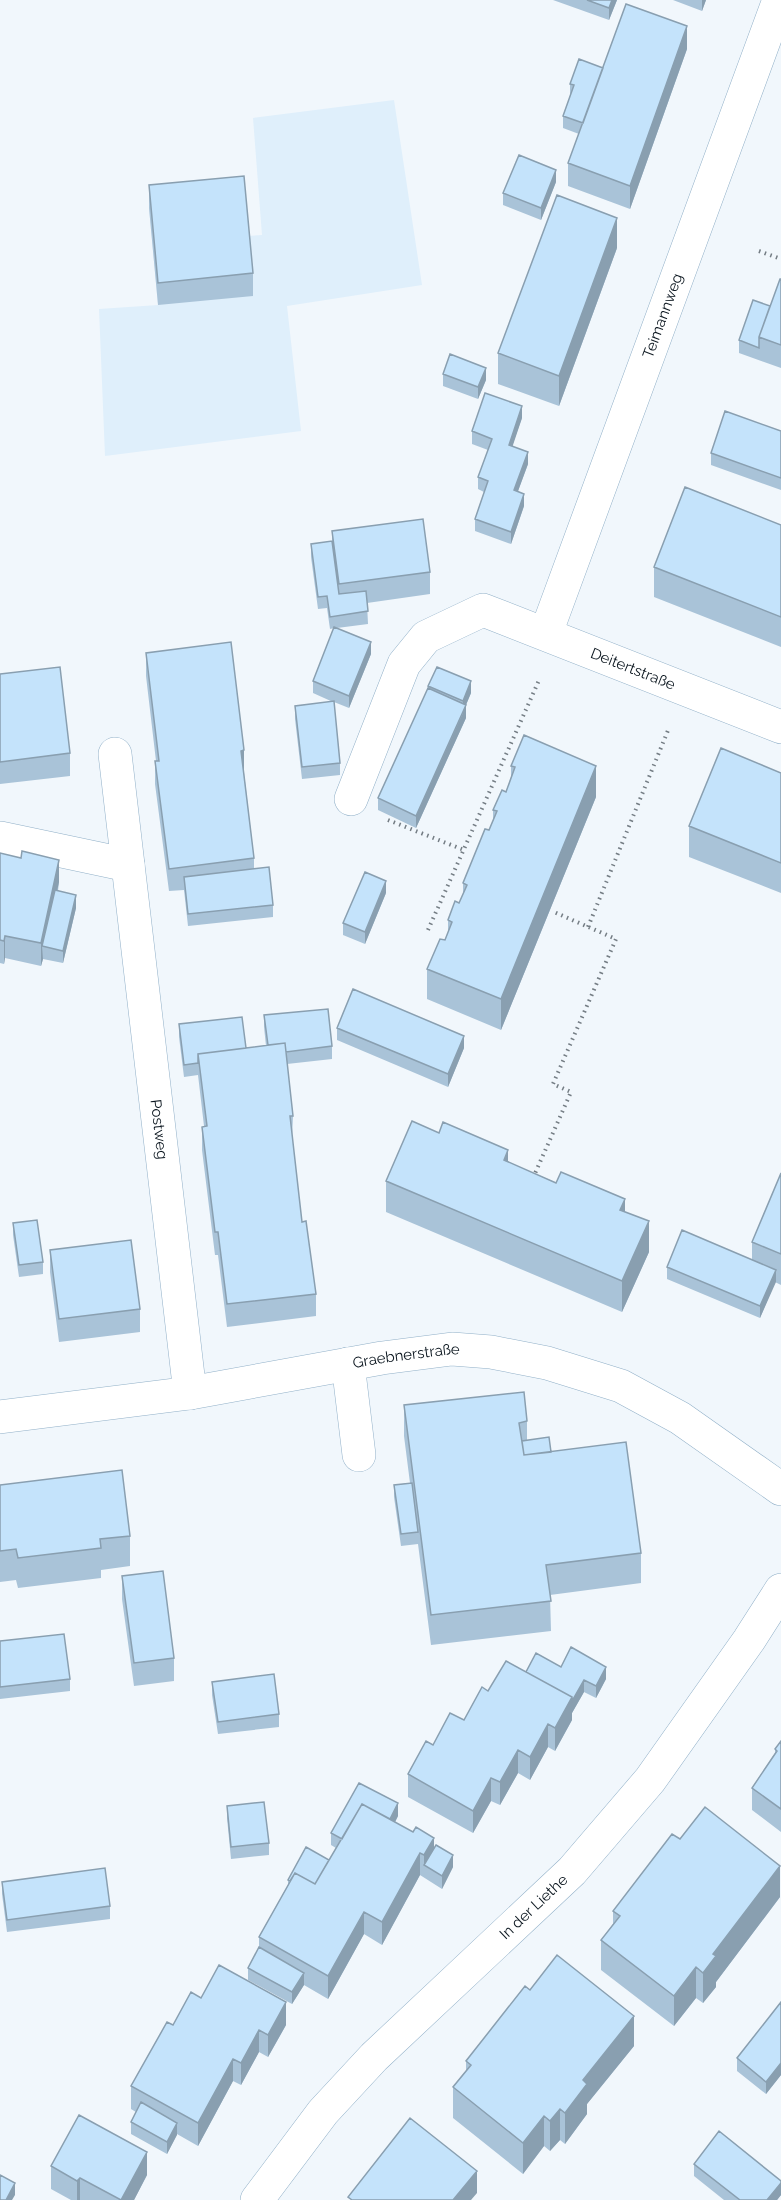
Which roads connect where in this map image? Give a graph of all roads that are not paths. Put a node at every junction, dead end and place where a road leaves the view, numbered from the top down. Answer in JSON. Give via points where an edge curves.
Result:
{"nodes":[{"id":1,"x":779,"y":0,"type":"edge"},
{"id":2,"x":546,"y":633,"type":"junction"},
{"id":3,"x":781,"y":727,"type":"edge"},
{"id":4,"x":115,"y":754,"type":"dead end"},
{"id":5,"x":351,"y":799,"type":"road end"},
{"id":6,"x":0,"y":838,"type":"edge"},
{"id":7,"x":128,"y":865,"type":"junction"},
{"id":8,"x":348,"y":1364,"type":"junction"},
{"id":9,"x":190,"y":1393,"type":"junction"},
{"id":10,"x":0,"y":1417,"type":"edge"},
{"id":11,"x":359,"y":1455,"type":"dead end"},
{"id":12,"x":781,"y":1489,"type":"edge"},
{"id":13,"x":781,"y":1590,"type":"edge"},
{"id":14,"x":257,"y":2200,"type":"edge"}],
"edges":[{"from":1,"to":2,"type":"street","name":"Teimannweg"},
{"from":2,"to":3,"type":"street","name":"Deitertstraße"},
{"from":2,"to":5,"type":"street","name":"Deitertstraße","via":[[483,610],[426,637],[404,664]]},
{"from":4,"to":7,"type":"street","name":"Postweg"},
{"from":6,"to":7,"type":"street"},
{"from":7,"to":9,"type":"street","name":"Postweg"},
{"from":8,"to":9,"type":"street","name":"Graebnerstraße"},
{"from":8,"to":11,"type":"street"},
{"from":8,"to":12,"type":"street","name":"Graebnerstraße","via":[[452,1349],[547,1363],[621,1386],[680,1418]]},
{"from":9,"to":10,"type":"street","name":"Graebnerstraße"},
{"from":13,"to":14,"type":"street","name":"In der Liethe","via":[[650,1780],[572,1871],[374,2057],[323,2112]]}]}
